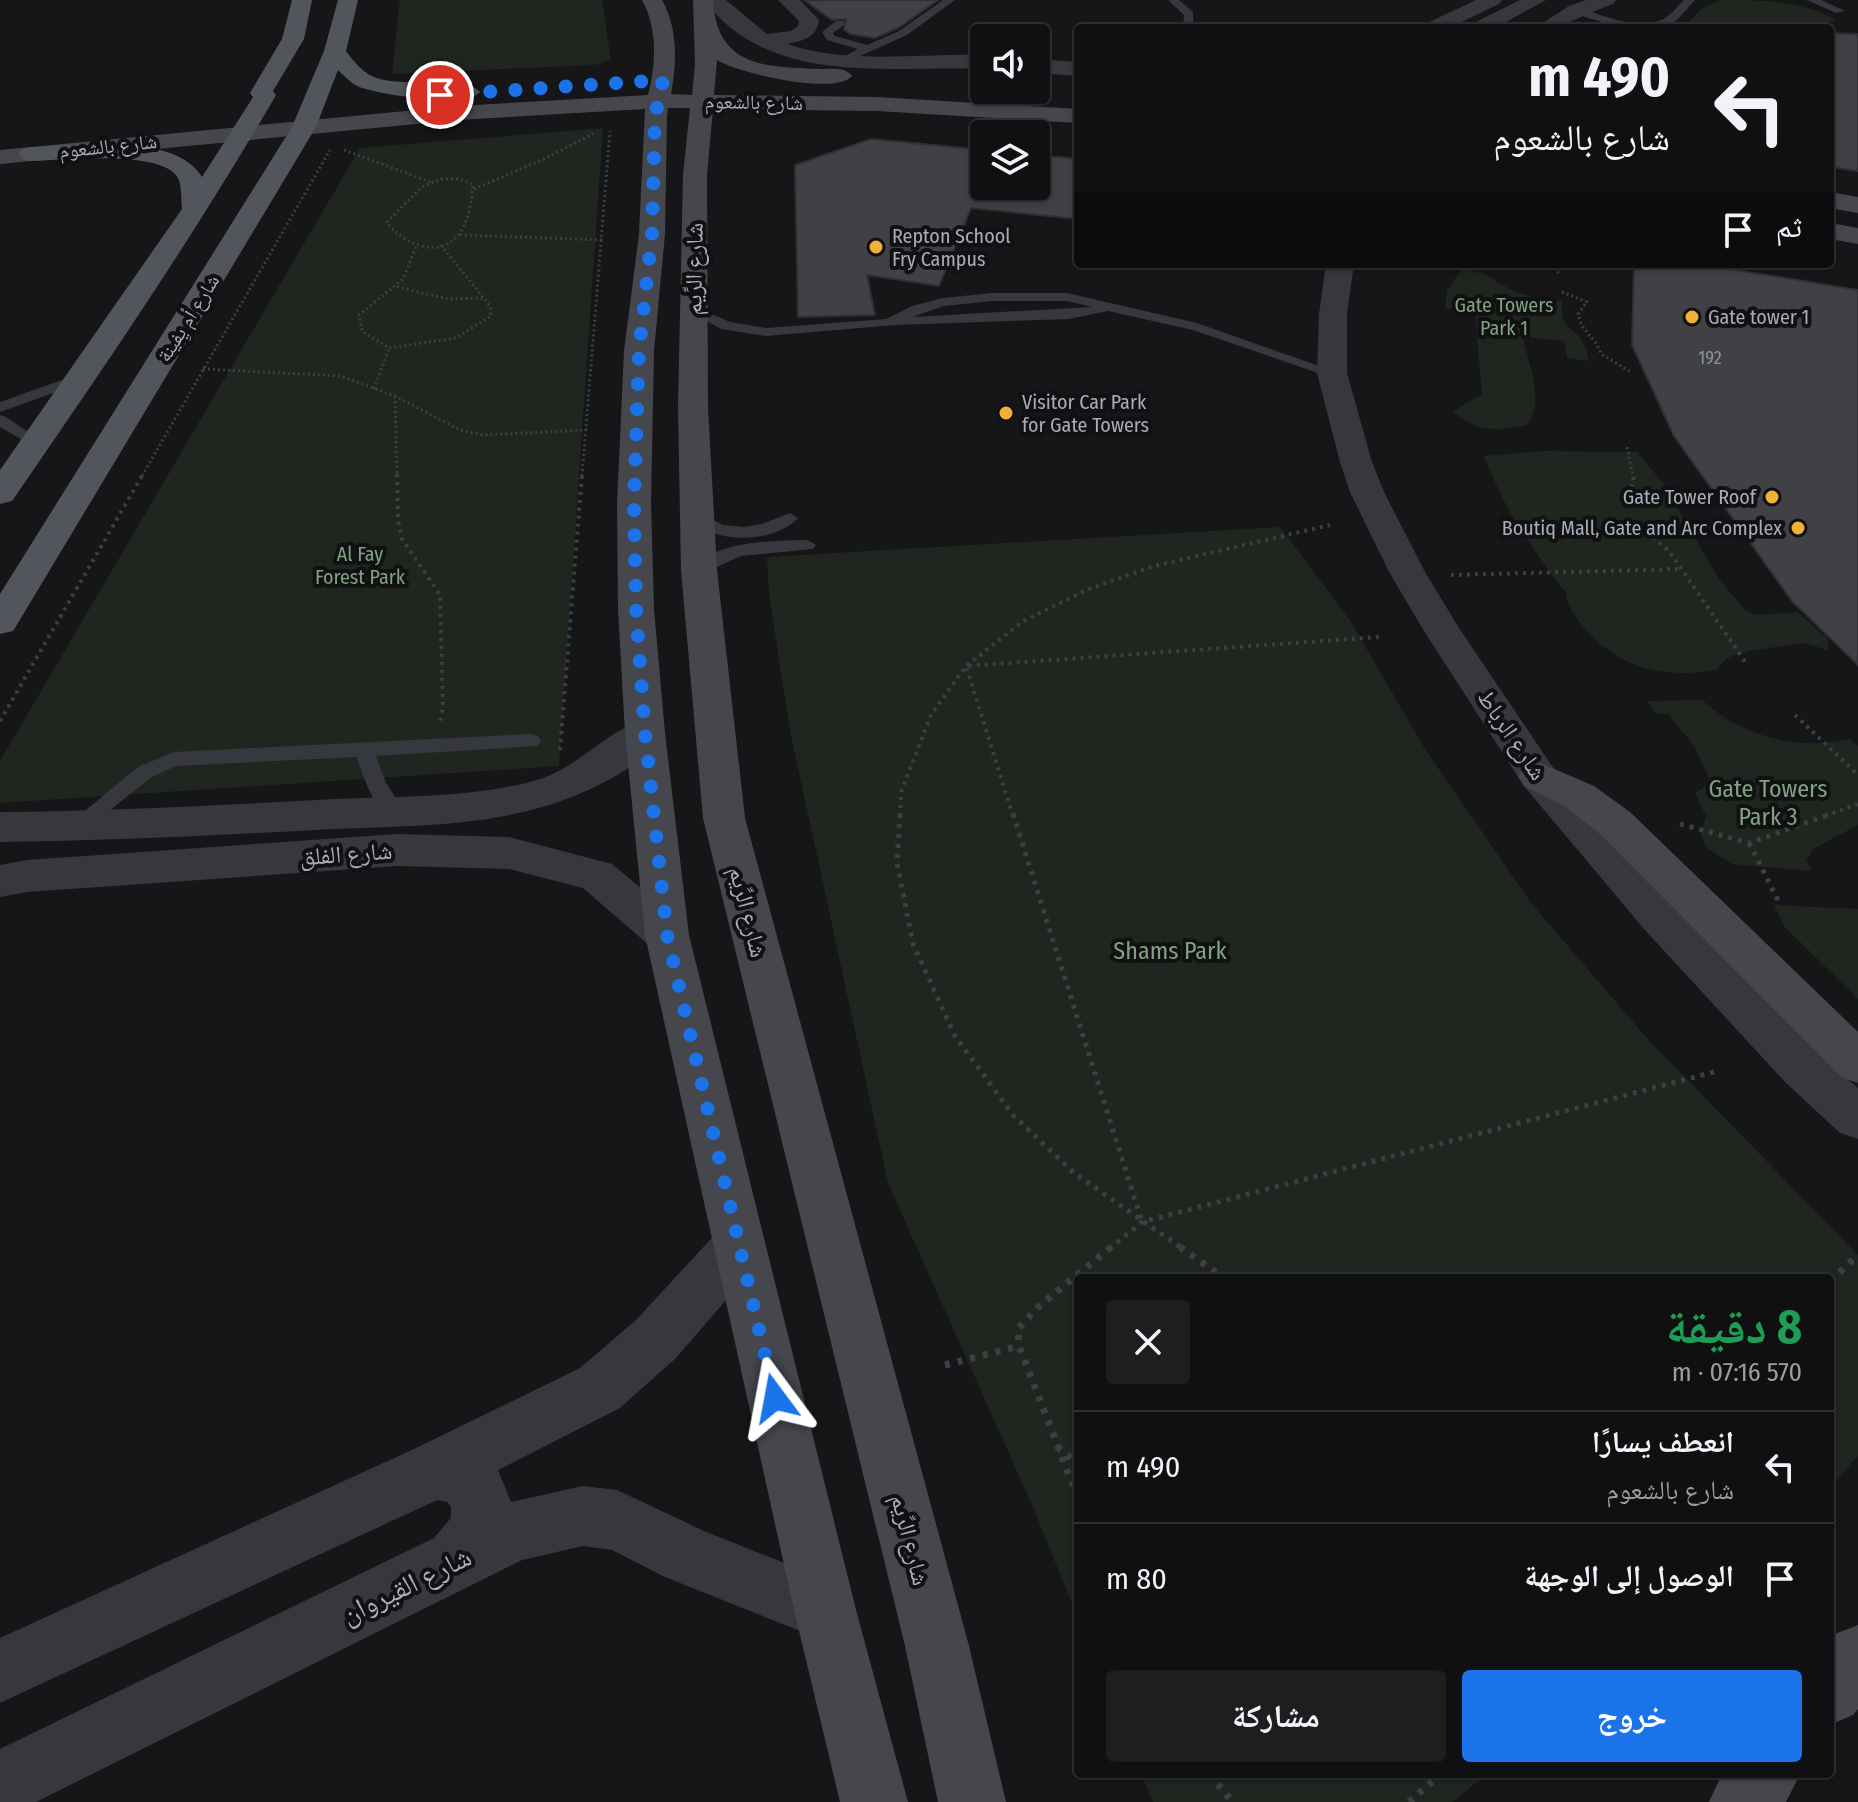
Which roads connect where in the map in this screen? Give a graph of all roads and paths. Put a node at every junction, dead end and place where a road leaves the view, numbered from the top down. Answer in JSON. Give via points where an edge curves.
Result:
{"nodes":[{"id":1,"x":348,"y":0,"type":"edge"},
{"id":2,"x":652,"y":0,"type":"edge"},
{"id":3,"x":703,"y":0,"type":"edge"},
{"id":4,"x":714,"y":0,"type":"edge"},
{"id":5,"x":788,"y":0,"type":"edge"},
{"id":6,"x":950,"y":0,"type":"edge"},
{"id":7,"x":1173,"y":0,"type":"edge"},
{"id":8,"x":1492,"y":0,"type":"edge"},
{"id":9,"x":1536,"y":0,"type":"edge"},
{"id":10,"x":1606,"y":0,"type":"edge"},
{"id":11,"x":1690,"y":0,"type":"edge"},
{"id":12,"x":1812,"y":0,"type":"edge"},
{"id":13,"x":1823,"y":0,"type":"edge"},
{"id":14,"x":298,"y":2,"type":"edge"},
{"id":15,"x":1704,"y":2,"type":"edge"},
{"id":16,"x":1566,"y":22,"type":"edge"},
{"id":17,"x":704,"y":23,"type":"junction"},
{"id":18,"x":1188,"y":24,"type":"edge"},
{"id":19,"x":1441,"y":24,"type":"edge"},
{"id":20,"x":1487,"y":24,"type":"edge"},
{"id":21,"x":1645,"y":24,"type":"edge"},
{"id":22,"x":1658,"y":24,"type":"edge"},
{"id":23,"x":1682,"y":24,"type":"edge"},
{"id":24,"x":797,"y":36,"type":"junction"},
{"id":25,"x":763,"y":41,"type":"junction"},
{"id":26,"x":335,"y":51,"type":"junction"},
{"id":27,"x":856,"y":53,"type":"junction"},
{"id":28,"x":970,"y":61,"type":"edge"},
{"id":29,"x":1050,"y":67,"type":"edge"},
{"id":30,"x":1074,"y":69,"type":"edge"},
{"id":31,"x":883,"y":80,"type":"junction"},
{"id":32,"x":970,"y":83,"type":"edge"},
{"id":33,"x":1050,"y":88,"type":"edge"},
{"id":34,"x":1074,"y":90,"type":"edge"},
{"id":35,"x":469,"y":92,"type":"junction"},
{"id":36,"x":877,"y":104,"type":"junction"},
{"id":37,"x":656,"y":106,"type":"junction"},
{"id":38,"x":520,"y":109,"type":"junction"},
{"id":39,"x":1074,"y":109,"type":"edge"},
{"id":40,"x":1015,"y":110,"type":"junction"},
{"id":41,"x":1074,"y":116,"type":"edge"},
{"id":42,"x":309,"y":117,"type":"junction"},
{"id":43,"x":249,"y":122,"type":"junction"},
{"id":44,"x":591,"y":124,"type":"dead end"},
{"id":45,"x":0,"y":137,"type":"edge"},
{"id":46,"x":31,"y":154,"type":"junction"},
{"id":47,"x":0,"y":157,"type":"edge"},
{"id":48,"x":673,"y":176,"type":"junction"},
{"id":49,"x":430,"y":182,"type":"junction"},
{"id":50,"x":474,"y":189,"type":"junction"},
{"id":51,"x":195,"y":212,"type":"junction"},
{"id":52,"x":1834,"y":232,"type":"edge"},
{"id":53,"x":460,"y":235,"type":"junction"},
{"id":54,"x":1858,"y":236,"type":"edge"},
{"id":55,"x":603,"y":240,"type":"junction"},
{"id":56,"x":440,"y":244,"type":"junction"},
{"id":57,"x":416,"y":247,"type":"junction"},
{"id":58,"x":1339,"y":268,"type":"edge"},
{"id":59,"x":1555,"y":268,"type":"edge"},
{"id":60,"x":1559,"y":273,"type":"dead end"},
{"id":61,"x":396,"y":287,"type":"junction"},
{"id":62,"x":1562,"y":292,"type":"dead end"},
{"id":63,"x":484,"y":298,"type":"junction"},
{"id":64,"x":693,"y":310,"type":"junction"},
{"id":65,"x":389,"y":348,"type":"junction"},
{"id":66,"x":203,"y":369,"type":"junction"},
{"id":67,"x":1631,"y":372,"type":"dead end"},
{"id":68,"x":1332,"y":373,"type":"junction"},
{"id":69,"x":79,"y":379,"type":"junction"},
{"id":70,"x":374,"y":389,"type":"junction"},
{"id":71,"x":395,"y":396,"type":"junction"},
{"id":72,"x":0,"y":407,"type":"edge"},
{"id":73,"x":0,"y":420,"type":"edge"},
{"id":74,"x":587,"y":430,"type":"junction"},
{"id":75,"x":35,"y":442,"type":"junction"},
{"id":76,"x":1627,"y":447,"type":"dead end"},
{"id":77,"x":0,"y":494,"type":"edge"},
{"id":78,"x":1625,"y":502,"type":"dead end"},
{"id":79,"x":697,"y":517,"type":"junction"},
{"id":80,"x":790,"y":518,"type":"dead end"},
{"id":81,"x":1330,"y":525,"type":"dead end"},
{"id":82,"x":1647,"y":532,"type":"dead end"},
{"id":83,"x":807,"y":545,"type":"dead end"},
{"id":84,"x":1681,"y":569,"type":"junction"},
{"id":85,"x":699,"y":570,"type":"junction"},
{"id":86,"x":1451,"y":575,"type":"dead end"},
{"id":87,"x":0,"y":623,"type":"edge"},
{"id":88,"x":1380,"y":637,"type":"dead end"},
{"id":89,"x":1746,"y":663,"type":"dead end"},
{"id":90,"x":966,"y":666,"type":"junction"},
{"id":91,"x":1795,"y":715,"type":"dead end"},
{"id":92,"x":0,"y":721,"type":"edge"},
{"id":93,"x":645,"y":733,"type":"junction"},
{"id":94,"x":531,"y":741,"type":"dead end"},
{"id":95,"x":436,"y":745,"type":"junction"},
{"id":96,"x":364,"y":749,"type":"junction"},
{"id":97,"x":560,"y":753,"type":"dead end"},
{"id":98,"x":1858,"y":775,"type":"edge"},
{"id":99,"x":1538,"y":776,"type":"junction"},
{"id":100,"x":1858,"y":804,"type":"edge"},
{"id":101,"x":447,"y":808,"type":"junction"},
{"id":102,"x":394,"y":810,"type":"junction"},
{"id":103,"x":1680,"y":824,"type":"dead end"},
{"id":104,"x":64,"y":826,"type":"junction"},
{"id":105,"x":0,"y":827,"type":"edge"},
{"id":106,"x":1749,"y":843,"type":"junction"},
{"id":107,"x":437,"y":849,"type":"junction"},
{"id":108,"x":13,"y":879,"type":"edge"},
{"id":109,"x":1778,"y":900,"type":"dead end"},
{"id":110,"x":667,"y":935,"type":"junction"},
{"id":111,"x":1858,"y":1063,"type":"edge"},
{"id":112,"x":1714,"y":1072,"type":"dead end"},
{"id":113,"x":1858,"y":1118,"type":"edge"},
{"id":114,"x":1142,"y":1222,"type":"junction"},
{"id":115,"x":739,"y":1246,"type":"junction"},
{"id":116,"x":1858,"y":1255,"type":"edge"},
{"id":117,"x":1079,"y":1274,"type":"edge"},
{"id":118,"x":1218,"y":1274,"type":"edge"},
{"id":119,"x":1834,"y":1277,"type":"edge"},
{"id":120,"x":1074,"y":1278,"type":"edge"},
{"id":121,"x":1019,"y":1346,"type":"junction"},
{"id":122,"x":945,"y":1365,"type":"dead end"},
{"id":123,"x":1056,"y":1446,"type":"junction"},
{"id":124,"x":1074,"y":1460,"type":"edge"},
{"id":125,"x":435,"y":1470,"type":"junction"},
{"id":126,"x":1074,"y":1489,"type":"edge"},
{"id":127,"x":452,"y":1564,"type":"junction"},
{"id":128,"x":825,"y":1610,"type":"junction"},
{"id":129,"x":1858,"y":1657,"type":"edge"},
{"id":130,"x":0,"y":1671,"type":"edge"},
{"id":131,"x":1834,"y":1687,"type":"edge"},
{"id":132,"x":1213,"y":1778,"type":"edge"},
{"id":133,"x":1436,"y":1778,"type":"edge"},
{"id":134,"x":1763,"y":1778,"type":"edge"},
{"id":135,"x":0,"y":1784,"type":"edge"},
{"id":136,"x":874,"y":1802,"type":"edge"},
{"id":137,"x":972,"y":1802,"type":"edge"},
{"id":138,"x":1232,"y":1802,"type":"edge"},
{"id":139,"x":1409,"y":1802,"type":"edge"},
{"id":140,"x":1743,"y":1802,"type":"edge"}],
"edges":[{"from":1,"to":26,"type":"main road","name":"شارع أم يِفينة"},
{"from":2,"to":37,"type":"main road","name":"شارع الرِّيم","via":[[660,14],[666,66]]},
{"from":3,"to":17,"type":"main road","name":"شارع الرِّيم"},
{"from":4,"to":25,"type":"street"},
{"from":5,"to":24,"type":"street","via":[[809,20]]},
{"from":6,"to":27,"type":"lane","via":[[903,33]]},
{"from":7,"to":18,"type":"lane","via":[[1189,14]]},
{"from":8,"to":19,"type":"street"},
{"from":9,"to":20,"type":"street"},
{"from":10,"to":16,"type":"street"},
{"from":11,"to":22,"type":"lane","via":[[1669,21]]},
{"from":12,"to":13,"type":"lane","via":[[1843,10]]},
{"from":14,"to":43,"type":"main road","via":[[293,39]]},
{"from":15,"to":23,"type":"lane"},
{"from":16,"to":21,"type":"lane"},
{"from":17,"to":31,"type":"main road","via":[[723,54],[737,63]]},
{"from":17,"to":37,"type":"main road","name":"شارع الرِّيم"},
{"from":24,"to":25,"type":"street"},
{"from":24,"to":27,"type":"lane","via":[[836,22],[827,32]]},
{"from":25,"to":27,"type":"street","via":[[789,52]]},
{"from":26,"to":35,"type":"main road","via":[[367,82]]},
{"from":26,"to":42,"type":"main road","name":"شارع أم يِفينة"},
{"from":27,"to":28,"type":"street"},
{"from":29,"to":30,"type":"street"},
{"from":31,"to":32,"type":"main road","name":"شارع بالشعوم"},
{"from":31,"to":37,"type":"main road","name":"شارع بالشعوم"},
{"from":33,"to":34,"type":"main road"},
{"from":35,"to":37,"type":"main road","name":"شارع بالشعوم"},
{"from":35,"to":42,"type":"main road","name":"شارع بالشعوم"},
{"from":36,"to":37,"type":"main road","name":"شارع بالشعوم"},
{"from":36,"to":40,"type":"main road","name":"شارع بالشعوم"},
{"from":36,"to":48,"type":"main road","via":[[776,111],[741,119]]},
{"from":37,"to":38,"type":"main road","name":"شارع بالشعوم"},
{"from":37,"to":38,"type":"main road","via":[[603,116]]},
{"from":37,"to":44,"type":"path"},
{"from":37,"to":48,"type":"main road","name":"شارع الرِّيم"},
{"from":37,"to":48,"type":"main road","via":[[641,136]]},
{"from":37,"to":50,"type":"path"},
{"from":37,"to":55,"type":"path","via":[[612,131]]},
{"from":38,"to":42,"type":"main road","name":"شارع بالشعوم"},
{"from":39,"to":40,"type":"main road"},
{"from":40,"to":41,"type":"main road","name":"شارع بالشعوم"},
{"from":42,"to":43,"type":"main road","name":"شارع بالشعوم"},
{"from":42,"to":87,"type":"main road","name":"شارع أم يِفينة"},
{"from":43,"to":45,"type":"main road","name":"شارع بالشعوم"},
{"from":43,"to":46,"type":"main road","name":"شارع بالشعوم"},
{"from":43,"to":51,"type":"main road"},
{"from":46,"to":47,"type":"main road","name":"شارع بالشعوم"},
{"from":46,"to":51,"type":"main road","via":[[132,153],[175,160],[189,175]]},
{"from":48,"to":64,"type":"main road","name":"شارع الرِّيم"},
{"from":48,"to":93,"type":"main road","name":"شارع الرِّيم","via":[[652,234],[639,351],[634,503]]},
{"from":49,"to":50,"type":"path","via":[[458,179]]},
{"from":49,"to":57,"type":"path","via":[[387,222]]},
{"from":49,"to":66,"type":"path","via":[[332,146]]},
{"from":50,"to":53,"type":"path"},
{"from":51,"to":69,"type":"main road"},
{"from":52,"to":54,"type":"main road"},
{"from":53,"to":55,"type":"path"},
{"from":53,"to":56,"type":"path"},
{"from":55,"to":74,"type":"path"},
{"from":56,"to":57,"type":"path"},
{"from":56,"to":63,"type":"path"},
{"from":57,"to":61,"type":"path","via":[[412,268]]},
{"from":58,"to":68,"type":"street","name":"شارع الرباط"},
{"from":59,"to":60,"type":"path"},
{"from":61,"to":63,"type":"path","via":[[448,299]]},
{"from":61,"to":65,"type":"path","via":[[359,315],[362,331]]},
{"from":62,"to":67,"type":"path","via":[[1587,302],[1578,314],[1581,328],[1597,341],[1601,354]]},
{"from":63,"to":65,"type":"path","via":[[491,316],[473,332]]},
{"from":64,"to":68,"type":"lane","via":[[726,326],[766,332],[889,323],[943,302],[1067,297],[1197,327]]},
{"from":64,"to":79,"type":"main road","name":"شارع الرِّيم"},
{"from":65,"to":70,"type":"path"},
{"from":66,"to":70,"type":"path","via":[[340,376]]},
{"from":66,"to":92,"type":"path"},
{"from":68,"to":99,"type":"street","name":"شارع الرباط","via":[[1367,492],[1407,572]]},
{"from":69,"to":72,"type":"lane"},
{"from":69,"to":75,"type":"main road"},
{"from":70,"to":71,"type":"path"},
{"from":71,"to":74,"type":"path","via":[[460,430],[482,435]]},
{"from":71,"to":95,"type":"path","via":[[402,539],[440,595],[443,708]]},
{"from":73,"to":75,"type":"lane"},
{"from":74,"to":97,"type":"path"},
{"from":75,"to":77,"type":"main road"},
{"from":76,"to":78,"type":"path","via":[[1634,481]]},
{"from":79,"to":80,"type":"lane","via":[[736,532],[764,529]]},
{"from":79,"to":85,"type":"main road","name":"شارع الرِّيم"},
{"from":81,"to":90,"type":"path","via":[[1154,566],[1086,590],[1022,622]]},
{"from":82,"to":84,"type":"path"},
{"from":83,"to":85,"type":"lane","via":[[744,548]]},
{"from":84,"to":86,"type":"path"},
{"from":84,"to":89,"type":"path"},
{"from":85,"to":137,"type":"main road","name":"شارع الرِّيم","via":[[724,818],[933,1630]]},
{"from":88,"to":90,"type":"path"},
{"from":90,"to":114,"type":"path"},
{"from":90,"to":114,"type":"path","via":[[931,715],[901,792],[897,863],[913,944],[955,1036],[1013,1115],[1074,1173]]},
{"from":91,"to":98,"type":"path"},
{"from":93,"to":101,"type":"street","name":"شارع الفلق","via":[[596,770],[558,788]]},
{"from":93,"to":110,"type":"main road","name":"شارع الرِّيم"},
{"from":94,"to":95,"type":"lane"},
{"from":95,"to":96,"type":"lane"},
{"from":96,"to":102,"type":"lane","via":[[376,785]]},
{"from":96,"to":104,"type":"lane","via":[[174,759],[146,769],[106,807]]},
{"from":99,"to":111,"type":"main road","via":[[1579,796],[1615,823]]},
{"from":99,"to":113,"type":"street","name":"شارع الرباط","via":[[1671,929],[1802,1068]]},
{"from":100,"to":106,"type":"path"},
{"from":101,"to":102,"type":"street","name":"شارع الفلق"},
{"from":101,"to":107,"type":"street","via":[[458,829]]},
{"from":102,"to":104,"type":"street","name":"شارع الفلق"},
{"from":103,"to":106,"type":"path"},
{"from":104,"to":105,"type":"street","name":"شارع الفلق"},
{"from":104,"to":108,"type":"street","via":[[26,846]]},
{"from":106,"to":109,"type":"path"},
{"from":107,"to":108,"type":"street","name":"شارع الفلق"},
{"from":107,"to":110,"type":"street","name":"شارع الفلق","via":[[509,853],[597,875]]},
{"from":110,"to":115,"type":"main road","name":"شارع الرِّيم"},
{"from":112,"to":114,"type":"path"},
{"from":114,"to":117,"type":"path"},
{"from":114,"to":118,"type":"path"},
{"from":115,"to":125,"type":"street","via":[[656,1339],[600,1388]]},
{"from":115,"to":128,"type":"main road","name":"شارع الرِّيم"},
{"from":116,"to":119,"type":"path"},
{"from":120,"to":121,"type":"path","via":[[1018,1329]]},
{"from":121,"to":122,"type":"path"},
{"from":121,"to":123,"type":"path"},
{"from":123,"to":124,"type":"path"},
{"from":123,"to":126,"type":"path"},
{"from":125,"to":127,"type":"street","via":[[454,1471],[479,1493],[479,1530]]},
{"from":125,"to":130,"type":"street"},
{"from":127,"to":128,"type":"street","name":"شارع القيروان","via":[[515,1531],[583,1516],[617,1520],[687,1555]]},
{"from":127,"to":135,"type":"street","name":"شارع القيروان"},
{"from":128,"to":136,"type":"main road","name":"شارع الرِّيم"},
{"from":129,"to":131,"type":"main road"},
{"from":132,"to":138,"type":"path"},
{"from":133,"to":139,"type":"path"},
{"from":134,"to":140,"type":"main road"}]}
